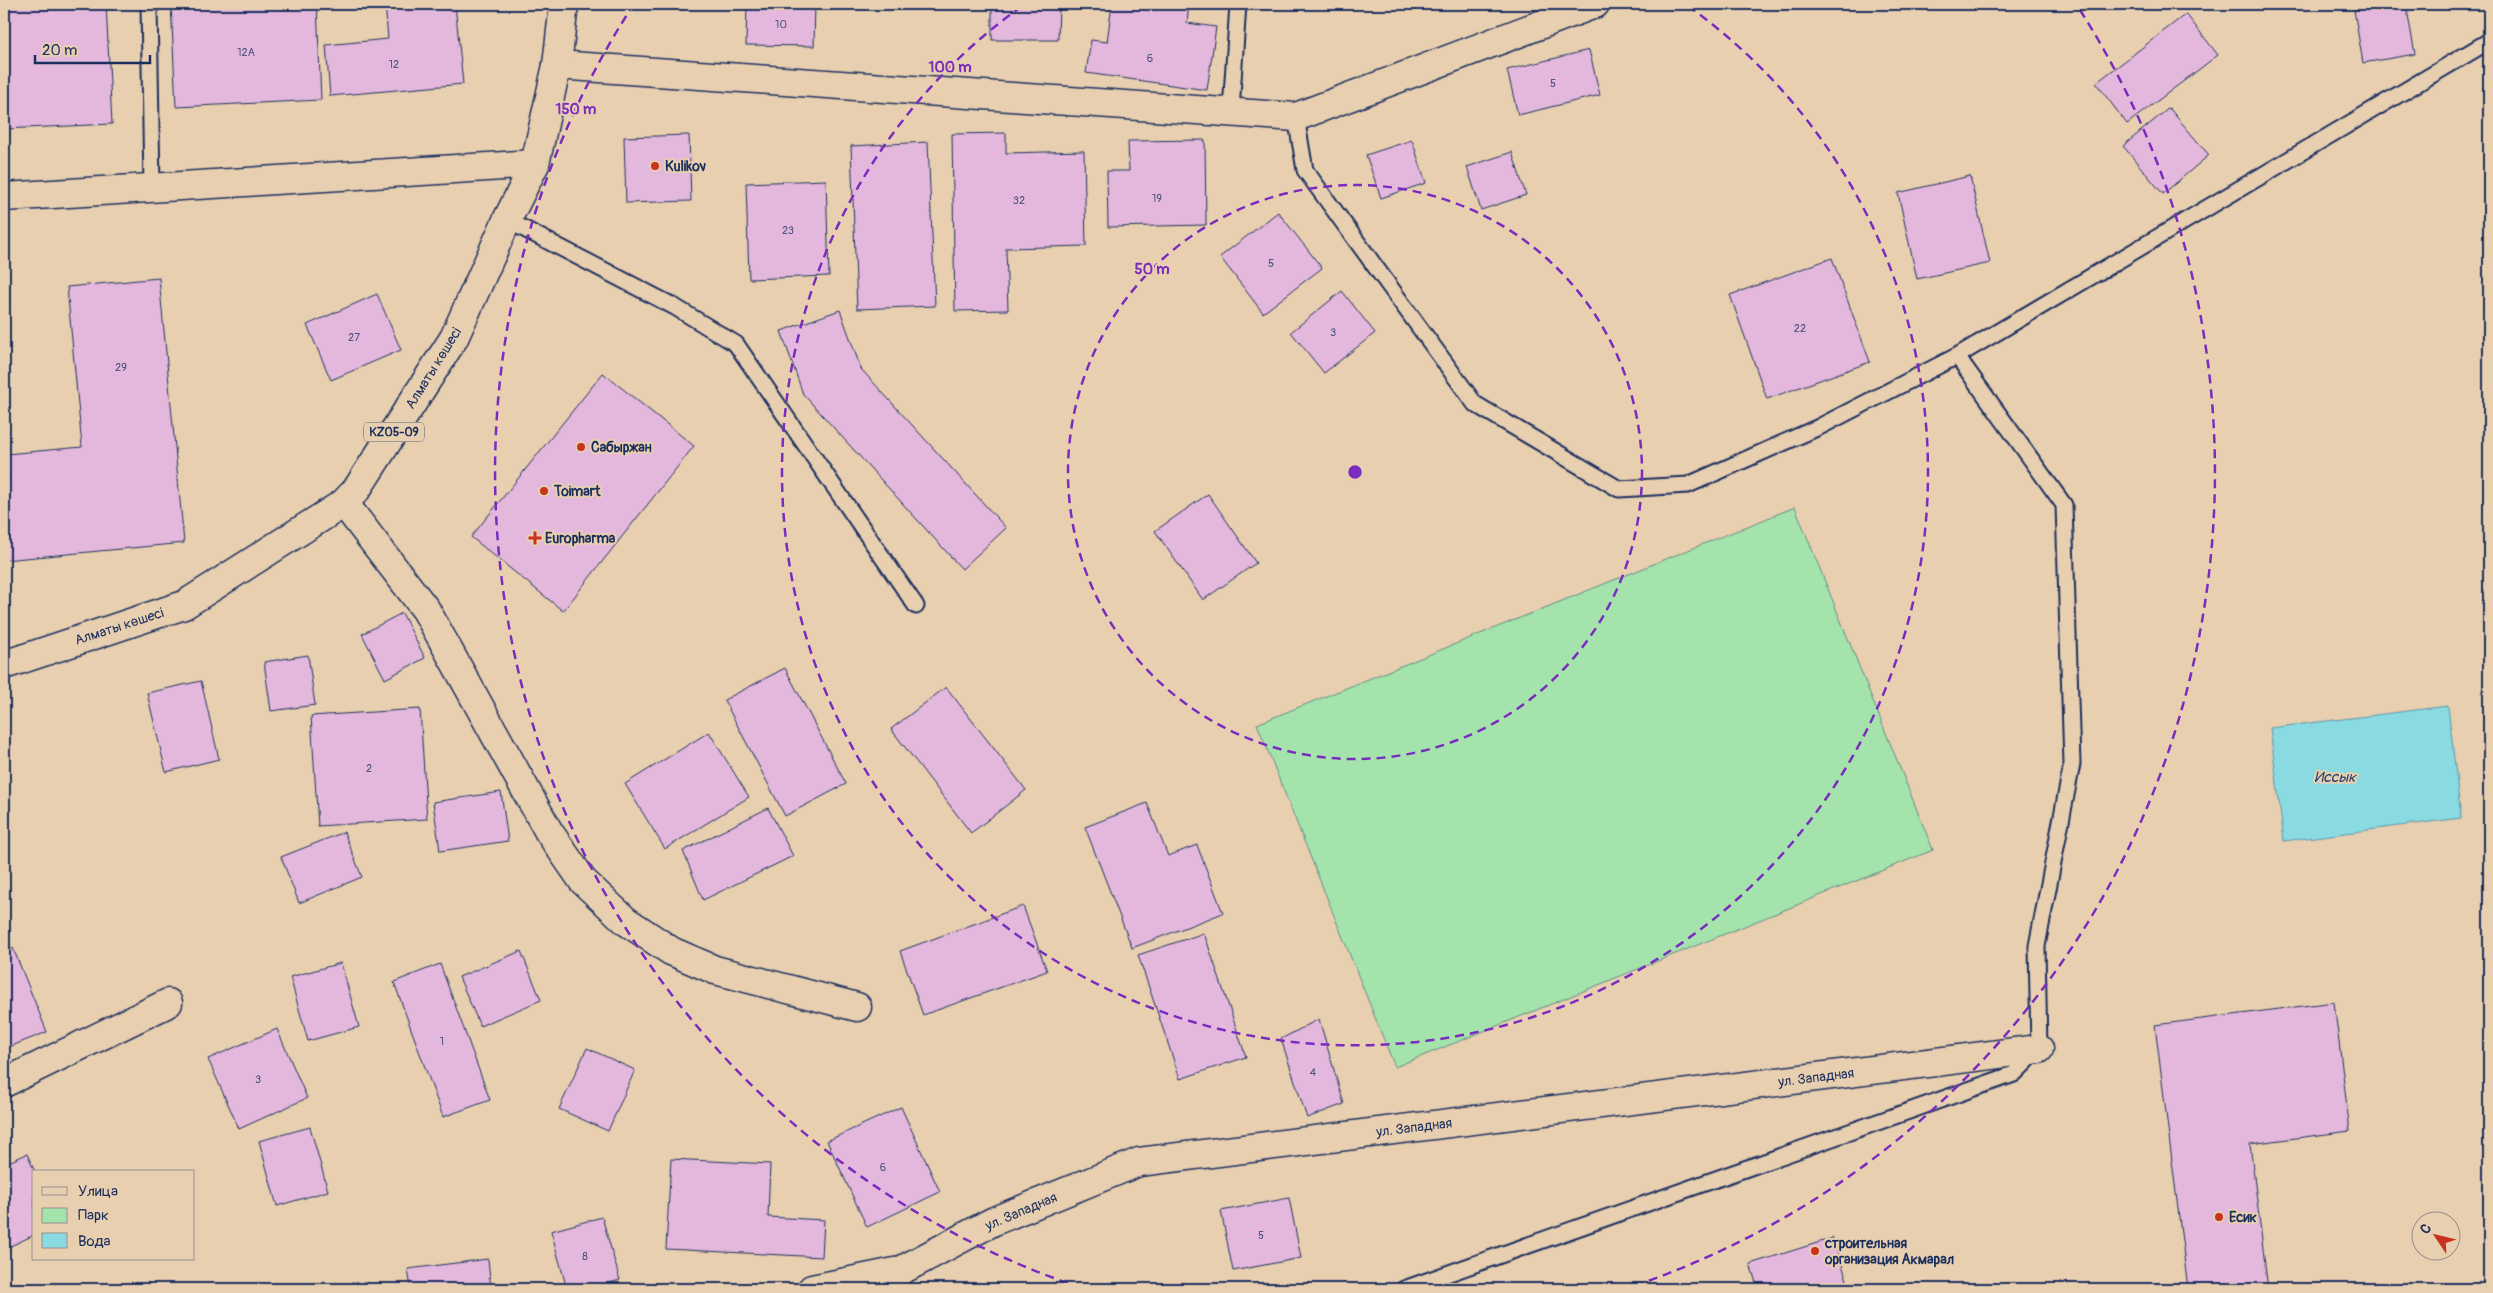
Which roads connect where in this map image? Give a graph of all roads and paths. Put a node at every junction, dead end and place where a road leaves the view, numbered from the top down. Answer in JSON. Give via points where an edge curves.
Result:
{"nodes":[{"id":1,"x":149,"y":4,"type":"edge"},
{"id":2,"x":564,"y":4,"type":"edge"},
{"id":3,"x":1238,"y":4,"type":"edge"},
{"id":4,"x":1595,"y":4,"type":"edge"},
{"id":5,"x":2489,"y":41,"type":"edge"},
{"id":6,"x":557,"y":65,"type":"junction"},
{"id":7,"x":1231,"y":111,"type":"junction"},
{"id":8,"x":1296,"y":117,"type":"junction"},
{"id":9,"x":535,"y":164,"type":"junction"},
{"id":10,"x":152,"y":188,"type":"junction"},
{"id":11,"x":4,"y":197,"type":"edge"},
{"id":12,"x":507,"y":220,"type":"junction"},
{"id":13,"x":1958,"y":356,"type":"junction"},
{"id":14,"x":344,"y":503,"type":"junction"},
{"id":15,"x":916,"y":606,"type":"dead end"},
{"id":16,"x":4,"y":665,"type":"edge"},
{"id":17,"x":168,"y":1003,"type":"dead end"},
{"id":18,"x":857,"y":1007,"type":"dead end"},
{"id":19,"x":2039,"y":1049,"type":"junction"},
{"id":20,"x":4,"y":1083,"type":"edge"},
{"id":21,"x":812,"y":1289,"type":"edge"},
{"id":22,"x":1404,"y":1289,"type":"edge"}],
"edges":[{"from":1,"to":10,"type":"lane"},
{"from":2,"to":6,"type":"street","name":"Алматы көшесі","number":"KZ05-09"},
{"from":3,"to":7,"type":"lane"},
{"from":4,"to":8,"type":"street"},
{"from":5,"to":13,"type":"lane"},
{"from":6,"to":7,"type":"street"},
{"from":6,"to":9,"type":"street","name":"Алматы көшесі","number":"KZ05-09"},
{"from":7,"to":8,"type":"street"},
{"from":8,"to":13,"type":"lane","via":[[1305,170],[1475,404],[1619,489],[1688,485],[1819,427]]},
{"from":9,"to":10,"type":"street"},
{"from":9,"to":12,"type":"street","name":"Алматы көшесі","number":"KZ05-09"},
{"from":10,"to":11,"type":"street"},
{"from":12,"to":14,"type":"street","name":"Алматы көшесі","number":"KZ05-09","via":[[454,338],[357,489]]},
{"from":12,"to":15,"type":"lane","via":[[675,307],[736,344]]},
{"from":13,"to":19,"type":"lane","via":[[2064,505],[2072,764],[2037,946]]},
{"from":14,"to":16,"type":"street","name":"Алматы көшесі","number":"KZ05-09","via":[[184,605]]},
{"from":14,"to":18,"type":"street","via":[[426,610],[549,832],[583,881],[626,922],[672,951],[715,970]]},
{"from":17,"to":20,"type":"street"},
{"from":19,"to":21,"type":"street","name":"ул. Западная","via":[[1140,1162],[994,1221],[900,1271]]},
{"from":19,"to":22,"type":"lane","via":[[2014,1074]]}]}
